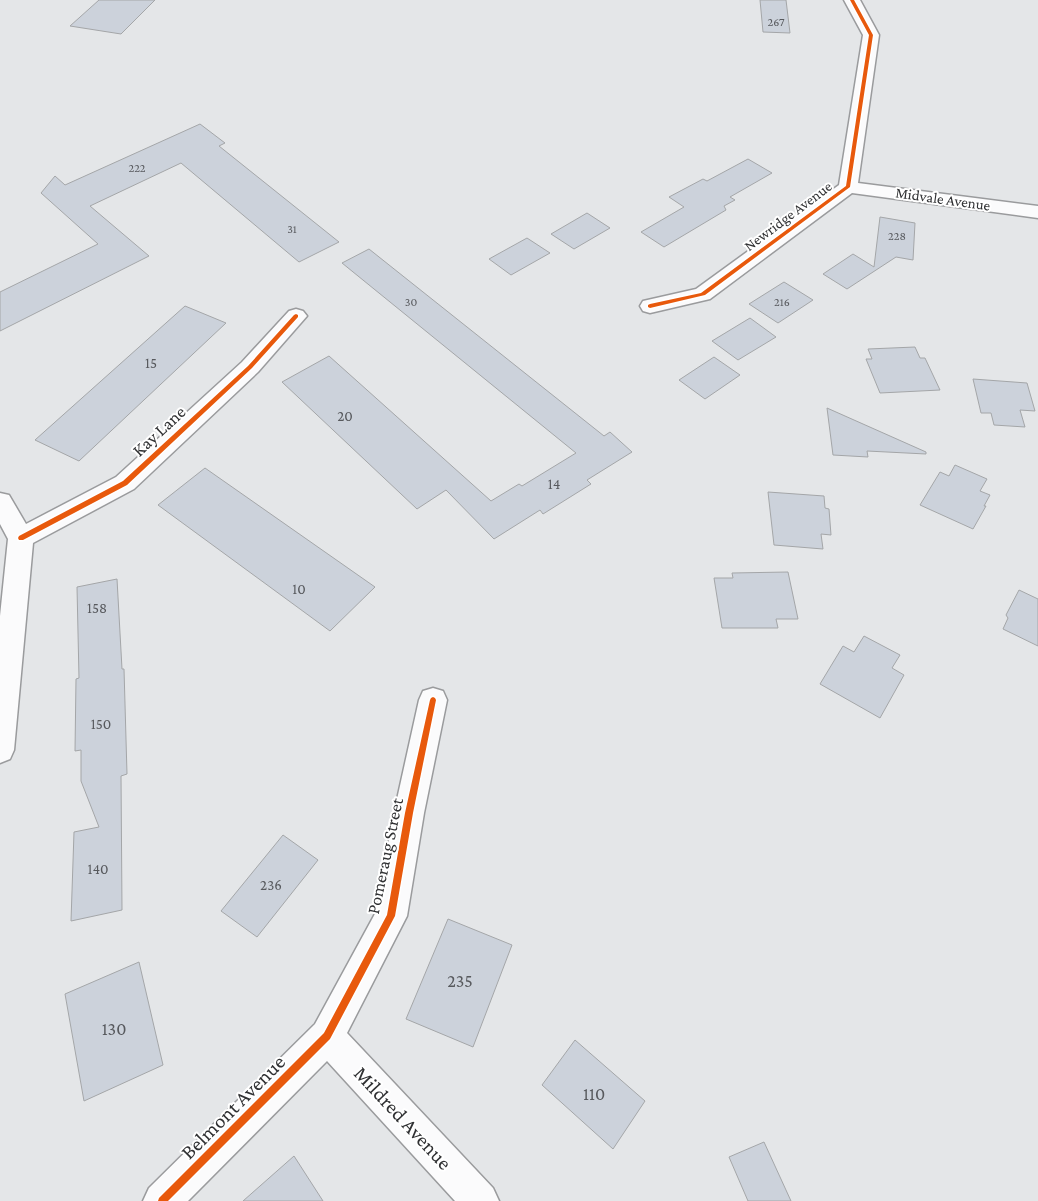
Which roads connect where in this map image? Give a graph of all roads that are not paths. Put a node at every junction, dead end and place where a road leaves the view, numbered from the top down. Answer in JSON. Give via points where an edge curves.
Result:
{"nodes":[{"id":1,"x":852,"y":0,"type":"edge"},
{"id":2,"x":848,"y":187,"type":"junction"},
{"id":3,"x":1038,"y":212,"type":"edge"},
{"id":4,"x":650,"y":306,"type":"dead end"},
{"id":5,"x":296,"y":316,"type":"dead end"},
{"id":6,"x":0,"y":502,"type":"edge"},
{"id":7,"x":21,"y":538,"type":"junction"},
{"id":8,"x":433,"y":700,"type":"dead end"},
{"id":9,"x":0,"y":750,"type":"edge"},
{"id":10,"x":326,"y":1036,"type":"junction"},
{"id":11,"x":162,"y":1201,"type":"edge"},
{"id":12,"x":480,"y":1201,"type":"edge"}],
"edges":[{"from":1,"to":2,"type":"street","name":"Newridge Avenue","via":[[871,35]]},
{"from":2,"to":3,"type":"street","name":"Midvale Avenue"},
{"from":2,"to":4,"type":"street","name":"Newridge Avenue","via":[[703,294]]},
{"from":5,"to":7,"type":"street","name":"Kay Lane","via":[[250,367],[125,483]]},
{"from":6,"to":7,"type":"street"},
{"from":7,"to":9,"type":"street"},
{"from":8,"to":10,"type":"street","name":"Pomeraug Street","via":[[391,916]]},
{"from":10,"to":11,"type":"street","name":"Belmont Avenue"},
{"from":10,"to":12,"type":"street","name":"Mildred Avenue"}]}
